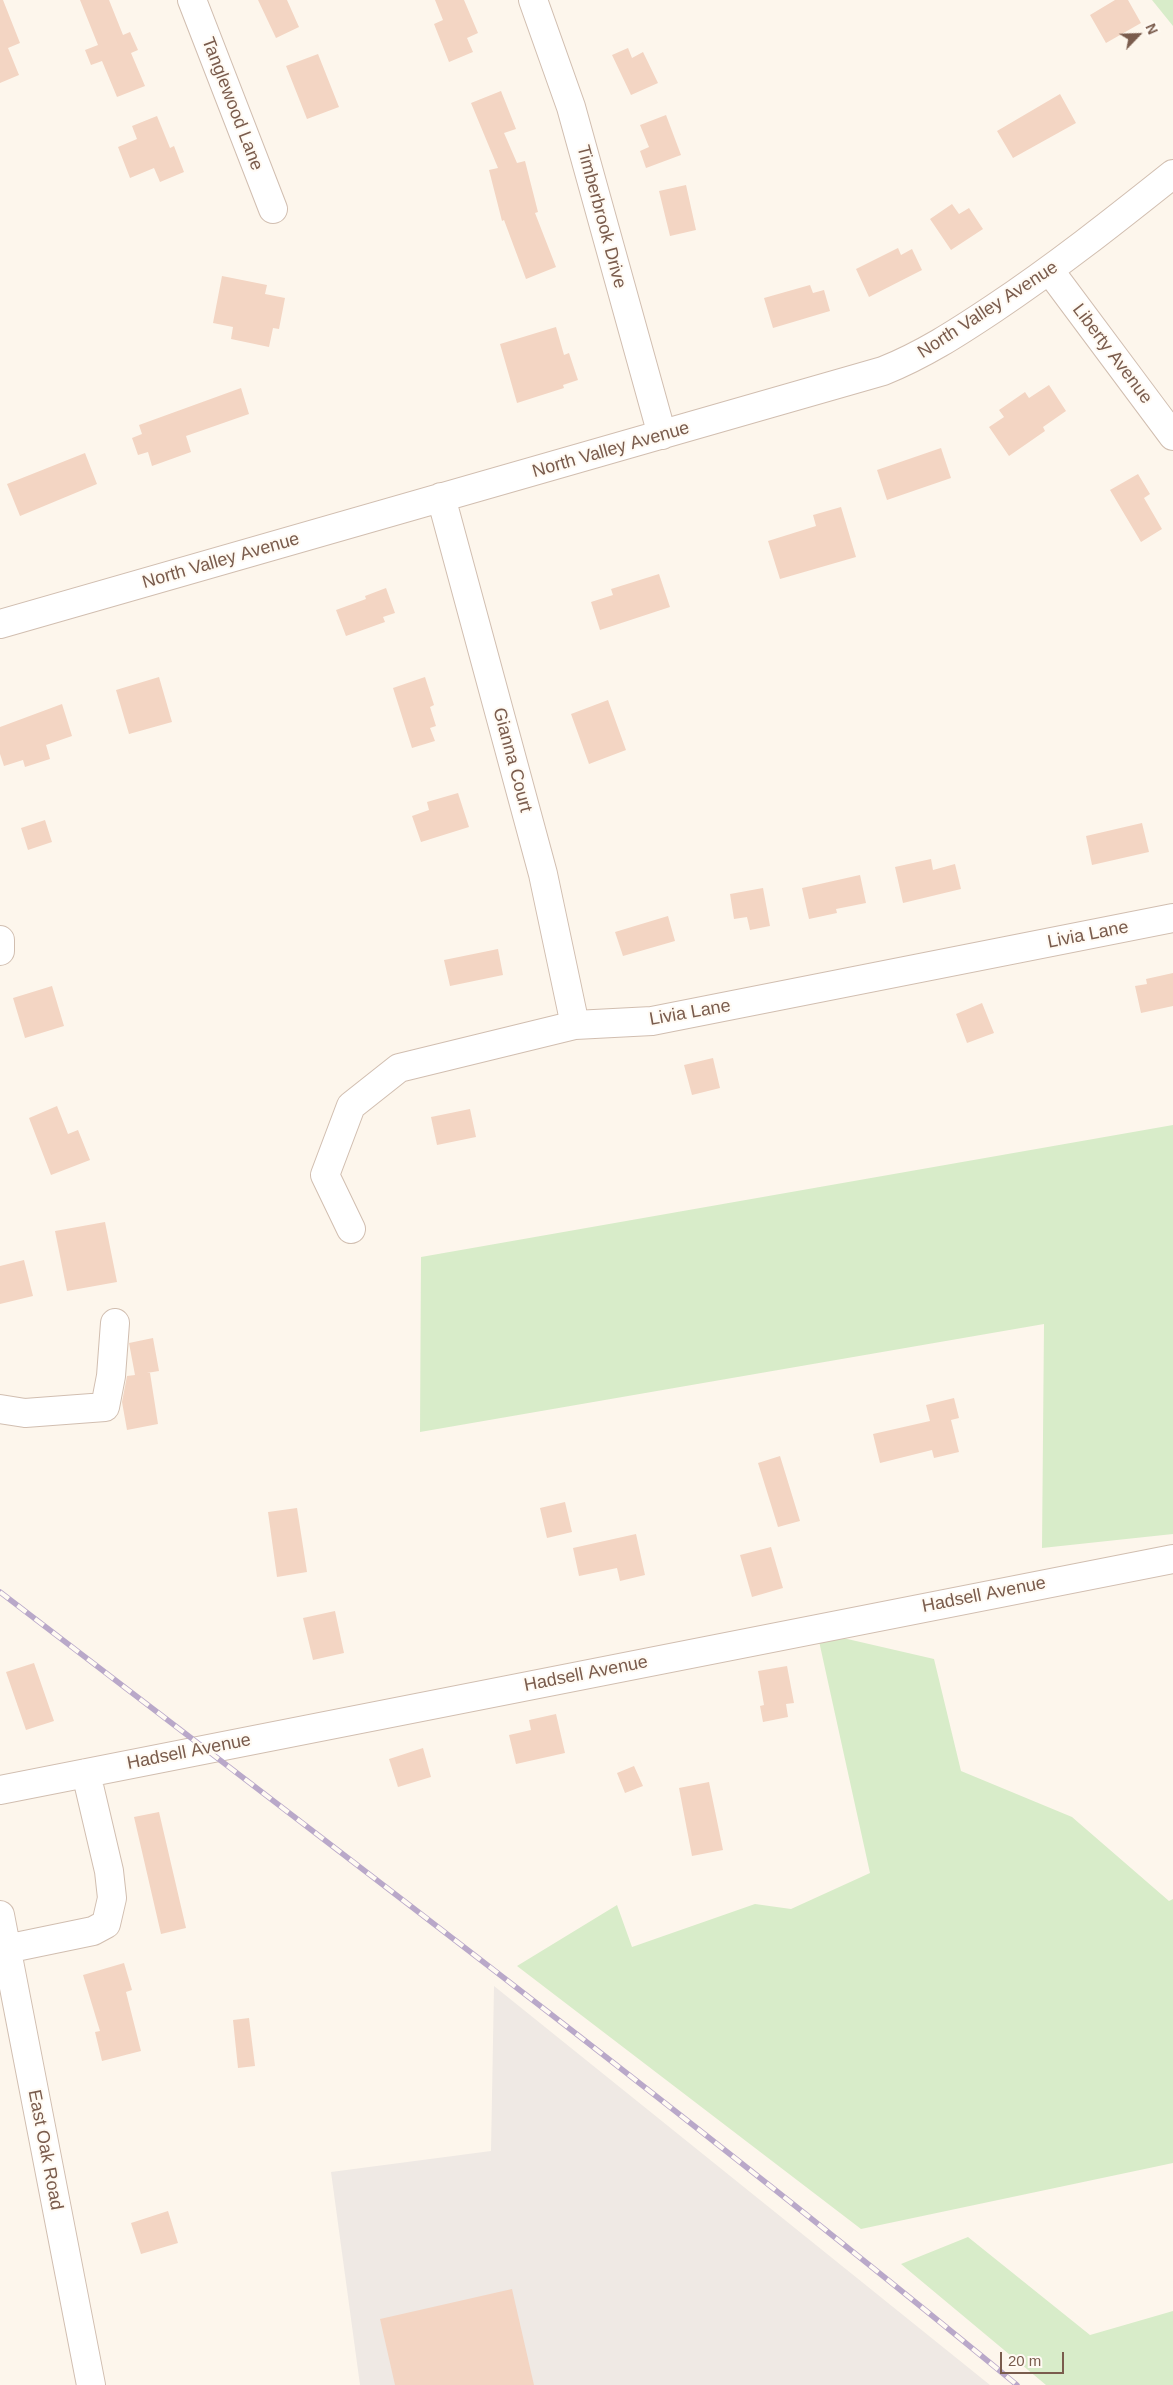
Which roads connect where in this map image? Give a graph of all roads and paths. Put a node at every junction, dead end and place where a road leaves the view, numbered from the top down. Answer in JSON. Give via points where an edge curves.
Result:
{"nodes":[{"id":1,"x":192,"y":0,"type":"edge"},
{"id":2,"x":533,"y":0,"type":"edge"},
{"id":3,"x":1173,"y":174,"type":"edge"},
{"id":4,"x":273,"y":209,"type":"dead end"},
{"id":5,"x":1050,"y":271,"type":"junction"},
{"id":6,"x":662,"y":435,"type":"junction"},
{"id":7,"x":1173,"y":436,"type":"edge"},
{"id":8,"x":442,"y":497,"type":"junction"},
{"id":9,"x":0,"y":624,"type":"edge"},
{"id":10,"x":1173,"y":918,"type":"edge"},
{"id":11,"x":0,"y":940,"type":"edge"},
{"id":12,"x":0,"y":951,"type":"edge"},
{"id":13,"x":575,"y":1026,"type":"junction"},
{"id":14,"x":351,"y":1229,"type":"dead end"},
{"id":15,"x":115,"y":1322,"type":"dead end"},
{"id":16,"x":0,"y":1409,"type":"edge"},
{"id":17,"x":1173,"y":1559,"type":"edge"},
{"id":18,"x":86,"y":1773,"type":"junction"},
{"id":19,"x":0,"y":1790,"type":"edge"},
{"id":20,"x":0,"y":1915,"type":"edge"},
{"id":21,"x":6,"y":1949,"type":"junction"},
{"id":22,"x":91,"y":2385,"type":"edge"}],
"edges":[{"from":1,"to":4,"type":"street","name":"Tanglewood Lane"},
{"from":2,"to":6,"type":"street","name":"Timberbrook Drive","via":[[571,107]]},
{"from":3,"to":5,"type":"street","name":"North Valley Avenue"},
{"from":5,"to":6,"type":"street","name":"North Valley Avenue","via":[[915,358],[850,382]]},
{"from":5,"to":7,"type":"street","name":"Liberty Avenue"},
{"from":6,"to":8,"type":"street","name":"North Valley Avenue"},
{"from":8,"to":9,"type":"street","name":"North Valley Avenue"},
{"from":8,"to":13,"type":"street","name":"Gianna Court","via":[[543,874]]},
{"from":10,"to":13,"type":"street","name":"Livia Lane","via":[[652,1021]]},
{"from":11,"to":12,"type":"street"},
{"from":13,"to":14,"type":"street","name":"Livia Lane","via":[[399,1068],[351,1106],[325,1175]]},
{"from":15,"to":16,"type":"street","via":[[105,1407],[25,1413]]},
{"from":17,"to":18,"type":"street","name":"Hadsell Avenue"},
{"from":18,"to":19,"type":"street","name":"Hadsell Avenue"},
{"from":18,"to":21,"type":"street","via":[[109,1871],[112,1898],[106,1924],[93,1931]]},
{"from":20,"to":21,"type":"street","name":"East Oak Road"},
{"from":21,"to":22,"type":"street","name":"East Oak Road"}]}
